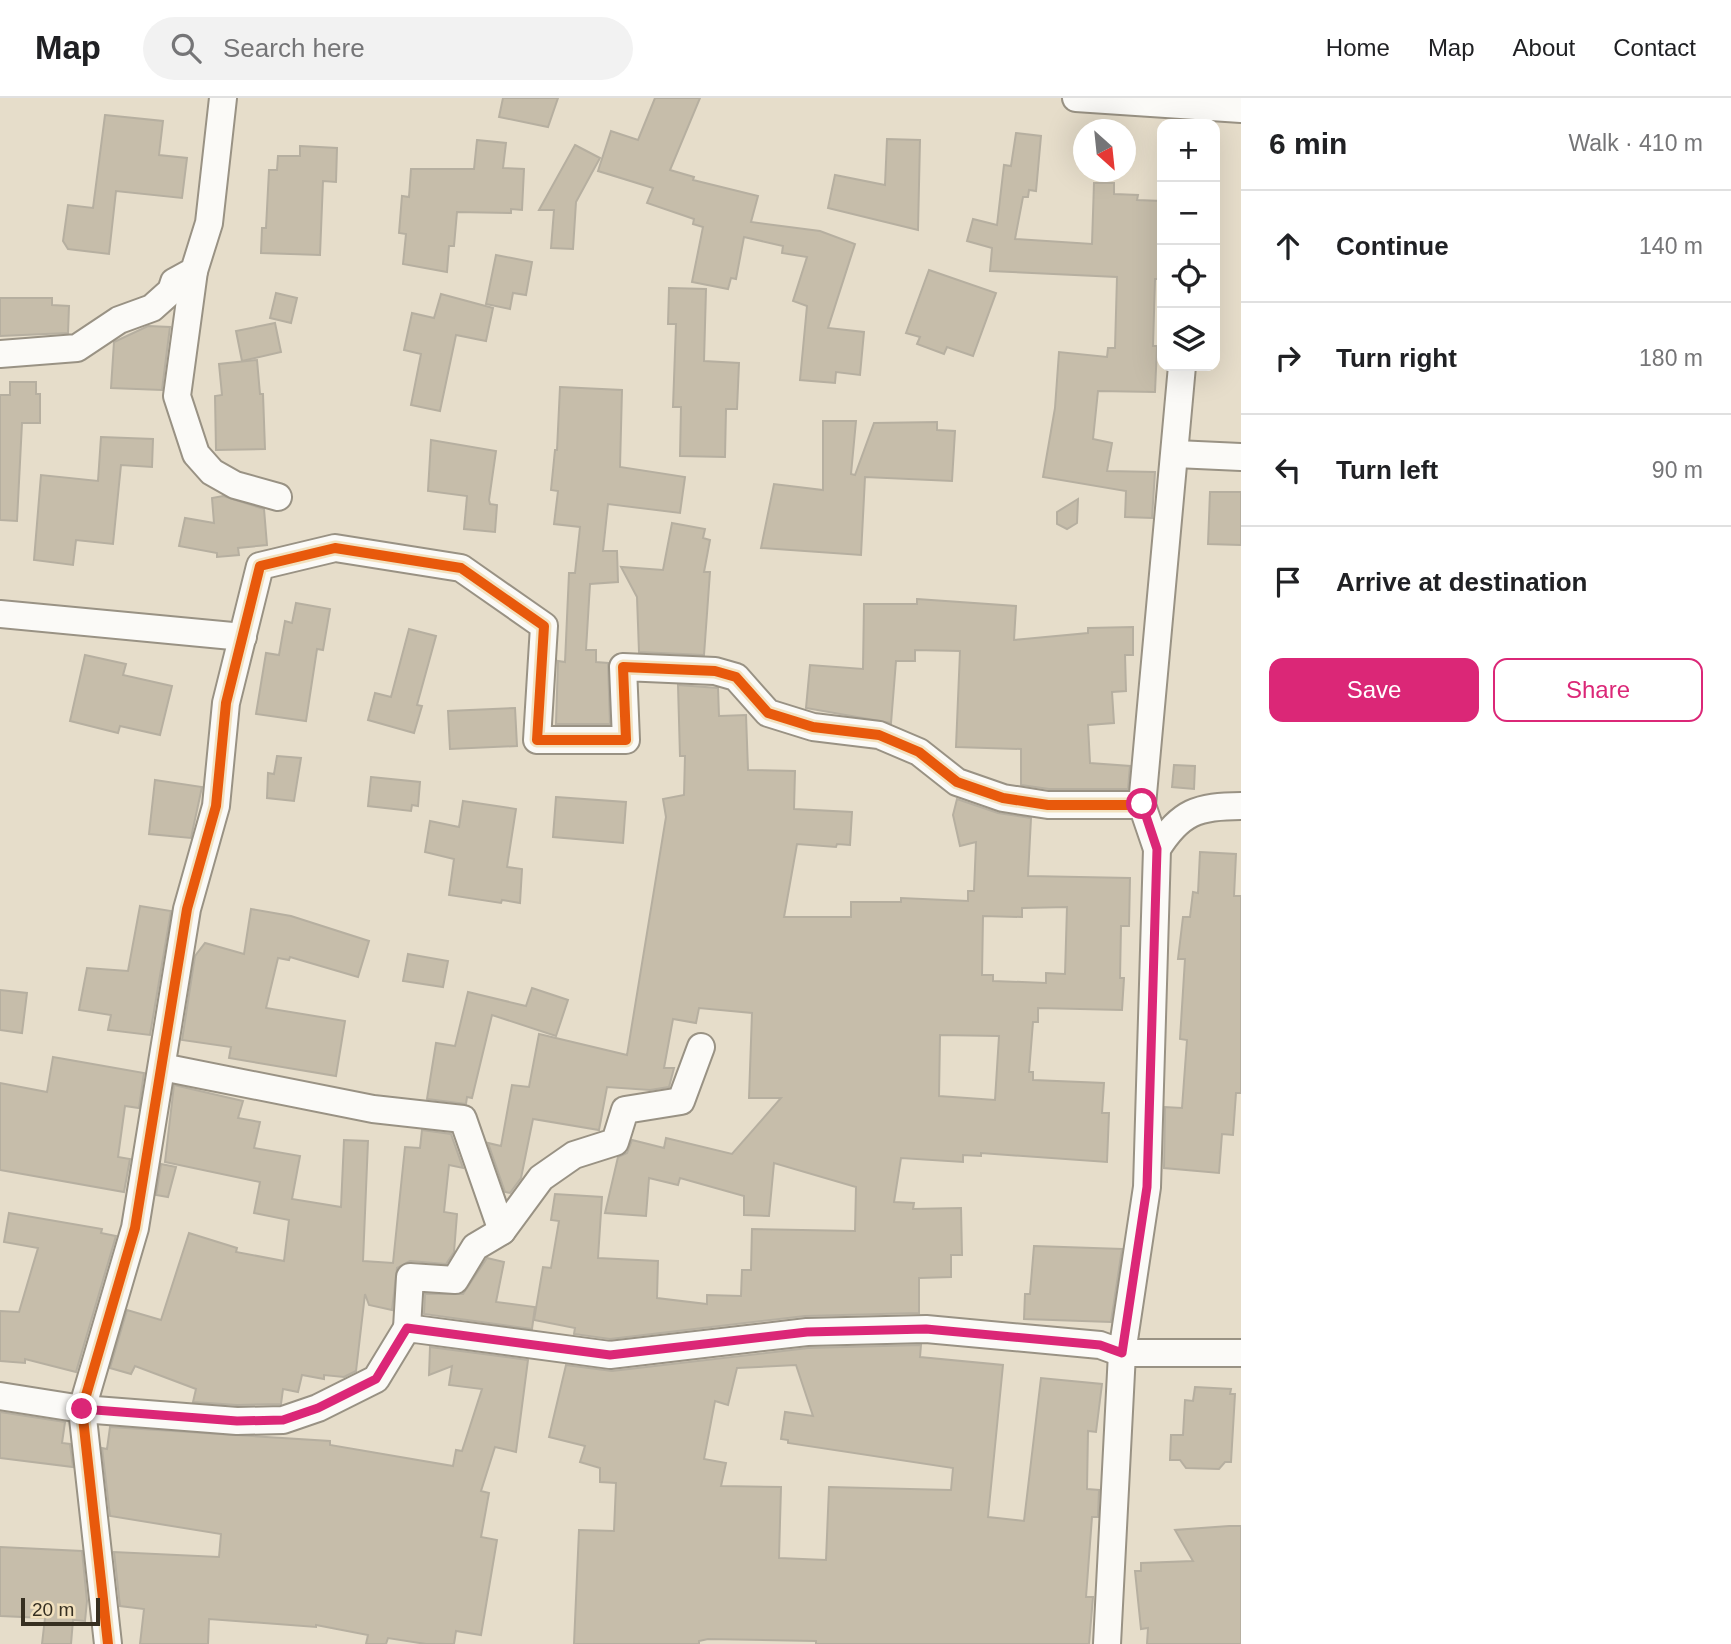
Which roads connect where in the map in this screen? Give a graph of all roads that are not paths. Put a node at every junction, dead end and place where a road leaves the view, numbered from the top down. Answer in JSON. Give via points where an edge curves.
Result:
{"nodes":[{"id":1,"x":223,"y":98,"type":"edge"},
{"id":2,"x":1076,"y":98,"type":"edge"},
{"id":3,"x":1241,"y":108,"type":"edge"},
{"id":4,"x":1198,"y":109,"type":"edge"},
{"id":5,"x":194,"y":271,"type":"junction"},
{"id":6,"x":0,"y":354,"type":"edge"},
{"id":7,"x":1182,"y":371,"type":"edge"},
{"id":8,"x":1176,"y":454,"type":"junction"},
{"id":9,"x":1241,"y":457,"type":"edge"},
{"id":10,"x":278,"y":497,"type":"dead end"},
{"id":11,"x":0,"y":614,"type":"edge"},
{"id":12,"x":243,"y":636,"type":"junction"},
{"id":13,"x":1142,"y":804,"type":"junction"},
{"id":14,"x":1241,"y":806,"type":"edge"},
{"id":15,"x":1157,"y":849,"type":"junction"},
{"id":16,"x":701,"y":1047,"type":"dead end"},
{"id":17,"x":162,"y":1067,"type":"junction"},
{"id":18,"x":502,"y":1231,"type":"junction"},
{"id":19,"x":407,"y":1328,"type":"junction"},
{"id":20,"x":1122,"y":1353,"type":"junction"},
{"id":21,"x":1241,"y":1353,"type":"edge"},
{"id":22,"x":0,"y":1396,"type":"edge"},
{"id":23,"x":82,"y":1409,"type":"junction"},
{"id":24,"x":108,"y":1644,"type":"edge"},
{"id":25,"x":1107,"y":1644,"type":"edge"}],
"edges":[{"from":1,"to":5,"type":"street","via":[[209,223]]},
{"from":2,"to":4,"type":"street"},
{"from":3,"to":4,"type":"street"},
{"from":5,"to":6,"type":"street","via":[[174,282],[171,291],[152,308],[119,320],[77,348]]},
{"from":5,"to":10,"type":"street","via":[[177,396],[196,454],[212,472],[235,485]]},
{"from":7,"to":8,"type":"street"},
{"from":8,"to":9,"type":"street"},
{"from":8,"to":13,"type":"street"},
{"from":11,"to":12,"type":"street"},
{"from":12,"to":13,"type":"street","via":[[260,566],[335,548],[461,568],[544,626],[537,740],[626,740],[623,667],[715,671],[736,677],[768,713],[813,727],[879,736],[919,752],[957,782],[1003,797],[1089,807]]},
{"from":12,"to":17,"type":"street","via":[[226,703],[216,806],[187,909]]},
{"from":13,"to":15,"type":"street"},
{"from":14,"to":15,"type":"street","via":[[1201,809],[1173,824]]},
{"from":15,"to":20,"type":"street","via":[[1147,1187]]},
{"from":16,"to":18,"type":"street","via":[[681,1101],[625,1110],[615,1142],[574,1155],[541,1178]]},
{"from":17,"to":18,"type":"street","via":[[373,1109],[463,1119]]},
{"from":17,"to":23,"type":"street","via":[[135,1228]]},
{"from":18,"to":19,"type":"street","via":[[475,1247],[455,1280],[410,1277]]},
{"from":19,"to":20,"type":"street","via":[[610,1355],[807,1332],[926,1329],[1100,1345]]},
{"from":19,"to":23,"type":"street","via":[[376,1379],[283,1420],[237,1421]]},
{"from":20,"to":21,"type":"street"},
{"from":20,"to":25,"type":"street"},
{"from":22,"to":23,"type":"street"},
{"from":23,"to":24,"type":"street"}]}
